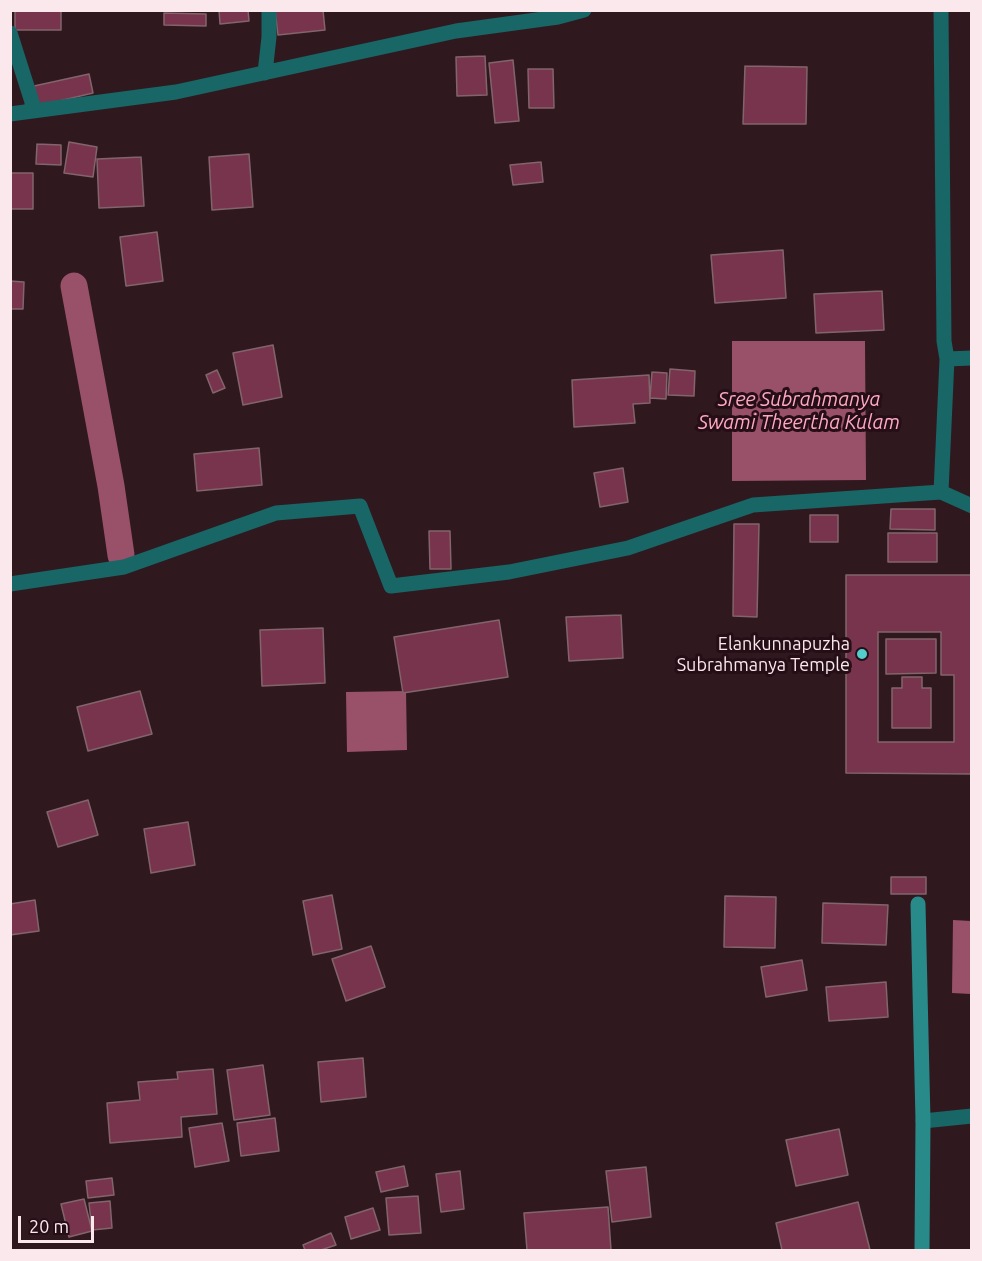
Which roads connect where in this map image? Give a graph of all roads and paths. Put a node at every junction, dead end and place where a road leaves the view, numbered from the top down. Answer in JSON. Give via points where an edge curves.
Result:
{"nodes":[{"id":1,"x":268,"y":10,"type":"edge"},
{"id":2,"x":584,"y":10,"type":"edge"},
{"id":3,"x":941,"y":10,"type":"edge"},
{"id":4,"x":10,"y":33,"type":"edge"},
{"id":5,"x":265,"y":73,"type":"junction"},
{"id":6,"x":32,"y":111,"type":"junction"},
{"id":7,"x":10,"y":114,"type":"edge"},
{"id":8,"x":972,"y":358,"type":"edge"},
{"id":9,"x":947,"y":359,"type":"junction"},
{"id":10,"x":941,"y":492,"type":"junction"},
{"id":11,"x":972,"y":506,"type":"edge"},
{"id":12,"x":10,"y":584,"type":"edge"},
{"id":13,"x":918,"y":904,"type":"dead end"},
{"id":14,"x":972,"y":1116,"type":"edge"},
{"id":15,"x":923,"y":1121,"type":"junction"},
{"id":16,"x":922,"y":1251,"type":"edge"}],
"edges":[{"from":1,"to":5,"type":"street"},
{"from":2,"to":5,"type":"street","via":[[456,31]]},
{"from":3,"to":9,"type":"street"},
{"from":4,"to":6,"type":"street"},
{"from":5,"to":6,"type":"street","via":[[176,92]]},
{"from":6,"to":7,"type":"street"},
{"from":8,"to":9,"type":"street"},
{"from":9,"to":10,"type":"street"},
{"from":10,"to":11,"type":"street"},
{"from":10,"to":12,"type":"street","via":[[753,505],[628,548],[509,572],[391,586],[360,506],[276,513],[124,567]]},
{"from":13,"to":15,"type":"main road"},
{"from":14,"to":15,"type":"street"},
{"from":15,"to":16,"type":"main road"}]}
